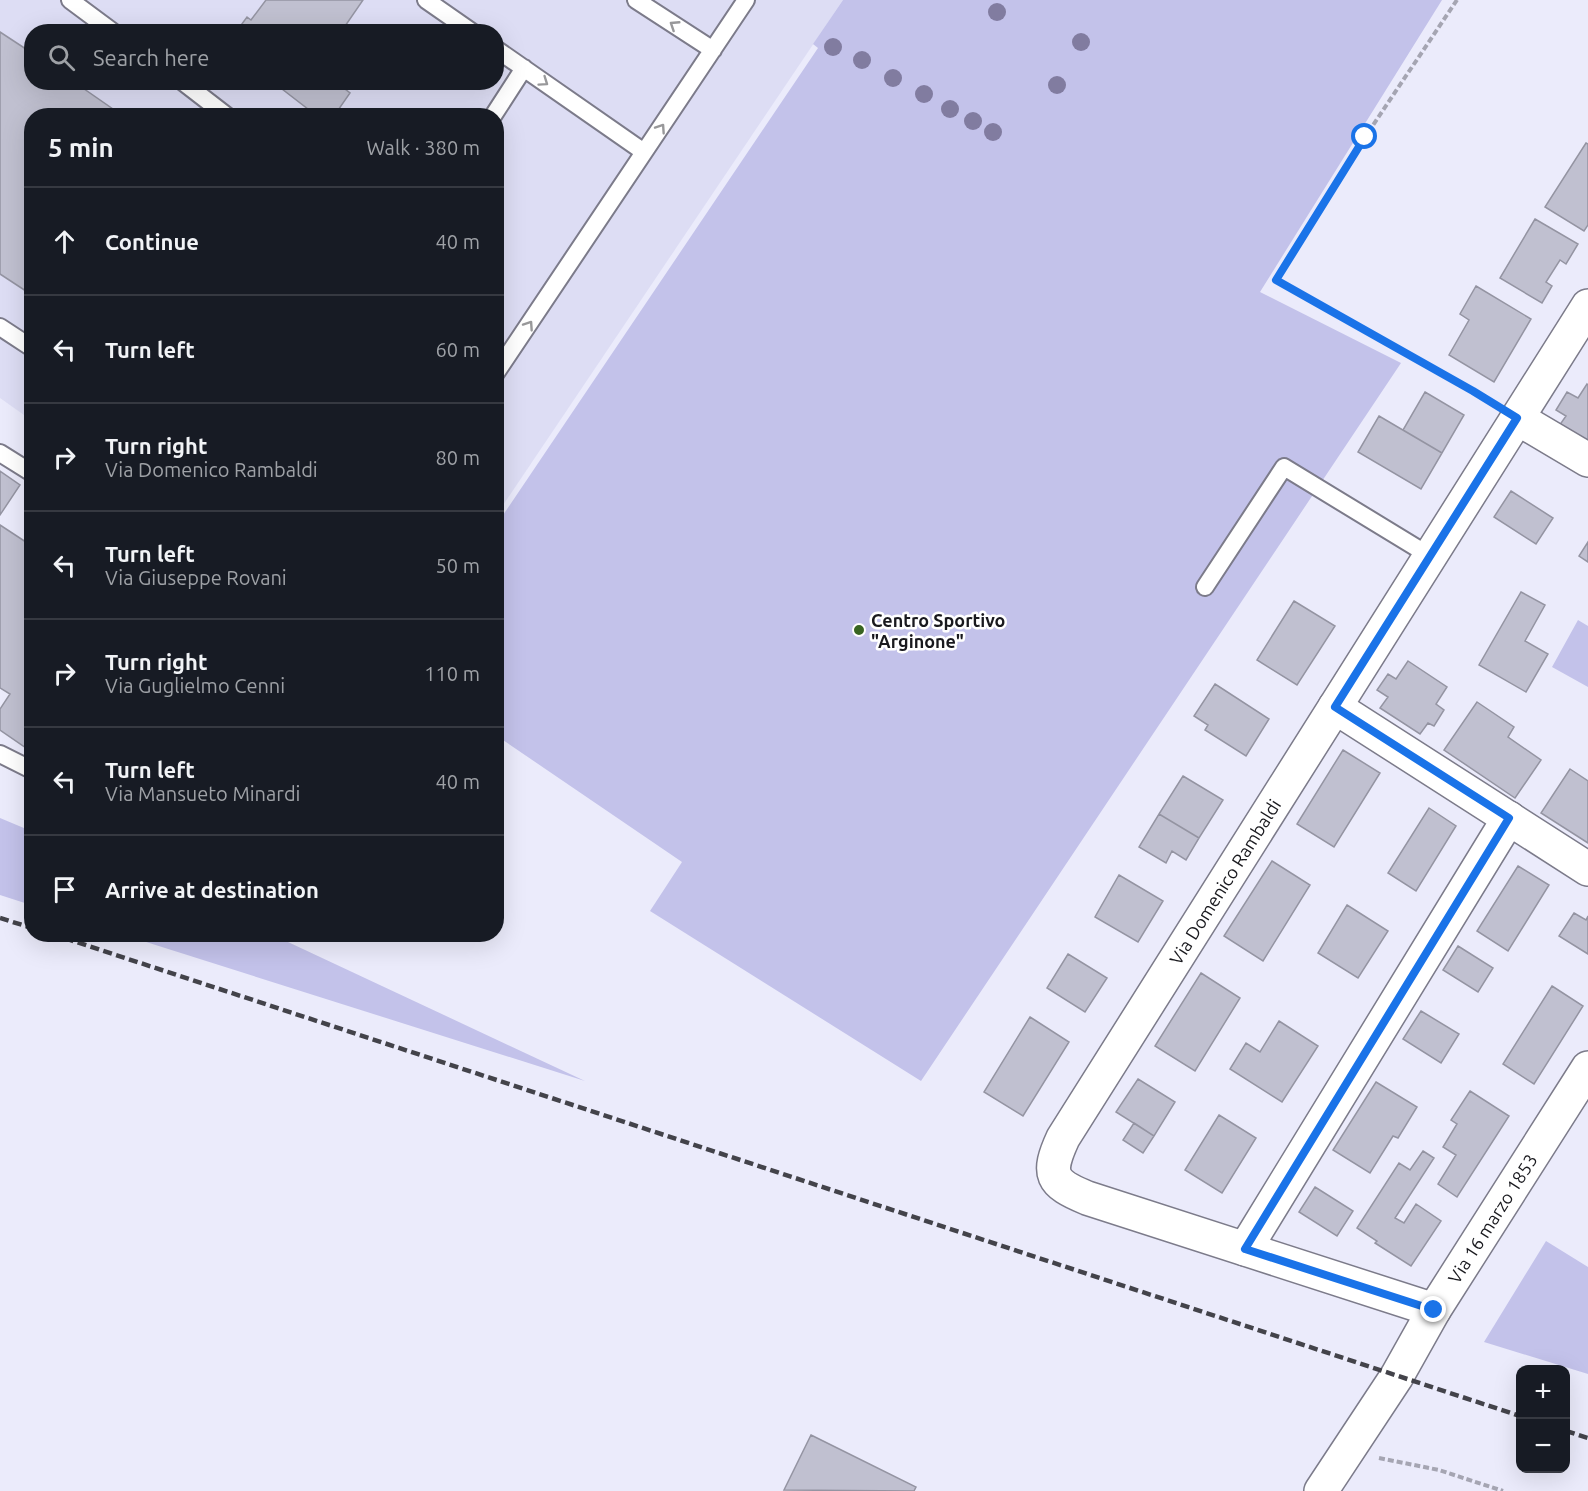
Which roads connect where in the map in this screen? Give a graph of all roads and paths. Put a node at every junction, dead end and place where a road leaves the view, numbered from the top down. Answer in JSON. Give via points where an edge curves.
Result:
{"nodes":[{"id":1,"x":70,"y":0,"type":"edge"},
{"id":2,"x":426,"y":0,"type":"edge"},
{"id":3,"x":636,"y":0,"type":"edge"},
{"id":4,"x":746,"y":0,"type":"edge"},
{"id":5,"x":1457,"y":0,"type":"edge"},
{"id":6,"x":102,"y":24,"type":"edge"},
{"id":7,"x":460,"y":24,"type":"edge"},
{"id":8,"x":713,"y":50,"type":"junction"},
{"id":9,"x":504,"y":54,"type":"edge"},
{"id":10,"x":524,"y":68,"type":"junction"},
{"id":11,"x":194,"y":90,"type":"edge"},
{"id":12,"x":217,"y":108,"type":"edge"},
{"id":13,"x":498,"y":108,"type":"edge"},
{"id":14,"x":644,"y":152,"type":"junction"},
{"id":15,"x":1588,"y":306,"type":"edge"},
{"id":16,"x":0,"y":327,"type":"edge"},
{"id":17,"x":24,"y":343,"type":"edge"},
{"id":18,"x":504,"y":362,"type":"edge"},
{"id":19,"x":1517,"y":418,"type":"junction"},
{"id":20,"x":0,"y":453,"type":"edge"},
{"id":21,"x":1588,"y":460,"type":"edge"},
{"id":22,"x":24,"y":469,"type":"edge"},
{"id":23,"x":1430,"y":556,"type":"junction"},
{"id":24,"x":1205,"y":587,"type":"dead end"},
{"id":25,"x":1335,"y":707,"type":"junction"},
{"id":26,"x":0,"y":754,"type":"edge"},
{"id":27,"x":24,"y":767,"type":"edge"},
{"id":28,"x":1509,"y":818,"type":"junction"},
{"id":29,"x":1588,"y":869,"type":"edge"},
{"id":30,"x":1588,"y":1068,"type":"edge"},
{"id":31,"x":1245,"y":1249,"type":"junction"},
{"id":32,"x":1434,"y":1310,"type":"junction"},
{"id":33,"x":1346,"y":1451,"type":"junction"},
{"id":34,"x":1321,"y":1491,"type":"edge"},
{"id":35,"x":1503,"y":1491,"type":"edge"}],
"edges":[{"from":1,"to":6,"type":"lane"},
{"from":2,"to":7,"type":"lane"},
{"from":8,"to":3,"type":"lane","one_way":true},
{"from":4,"to":8,"type":"lane"},
{"from":5,"to":19,"type":"path","via":[[1276,280]]},
{"from":14,"to":8,"type":"lane","one_way":true},
{"from":9,"to":10,"type":"lane"},
{"from":10,"to":13,"type":"lane"},
{"from":10,"to":14,"type":"lane","one_way":true},
{"from":11,"to":12,"type":"lane"},
{"from":18,"to":14,"type":"lane","one_way":true},
{"from":15,"to":19,"type":"street","name":"Via Domenico Rambaldi"},
{"from":16,"to":17,"type":"lane"},
{"from":19,"to":21,"type":"street"},
{"from":19,"to":23,"type":"street","name":"Via Domenico Rambaldi"},
{"from":20,"to":22,"type":"lane"},
{"from":23,"to":24,"type":"lane","via":[[1284,467]]},
{"from":23,"to":25,"type":"street","name":"Via Domenico Rambaldi"},
{"from":25,"to":28,"type":"street"},
{"from":25,"to":31,"type":"street","name":"Via Domenico Rambaldi","via":[[1063,1138],[1054,1159],[1053,1170],[1060,1185],[1087,1198]]},
{"from":26,"to":27,"type":"lane"},
{"from":28,"to":29,"type":"street"},
{"from":28,"to":31,"type":"street"},
{"from":30,"to":32,"type":"street","name":"Via 16 marzo 1853"},
{"from":31,"to":32,"type":"street"},
{"from":32,"to":33,"type":"street","name":"Via 16 marzo 1853","via":[[1397,1376]]},
{"from":33,"to":34,"type":"street","name":"Via 16 marzo 1853"},
{"from":33,"to":35,"type":"path","via":[[1439,1470]]}]}
